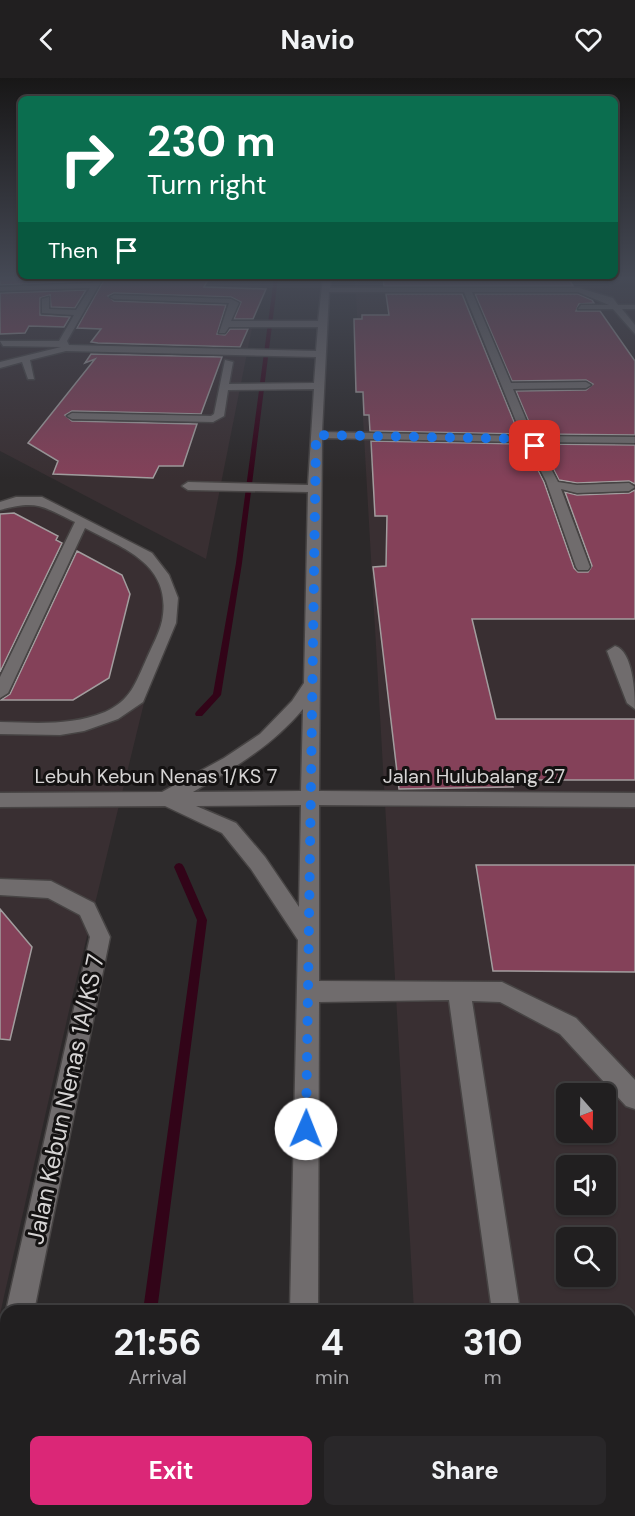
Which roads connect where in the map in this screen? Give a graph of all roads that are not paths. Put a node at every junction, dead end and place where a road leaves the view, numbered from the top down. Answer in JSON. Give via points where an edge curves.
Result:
{"nodes":[{"id":1,"x":46,"y":345,"type":"edge"},
{"id":2,"x":321,"y":345,"type":"edge"},
{"id":3,"x":490,"y":345,"type":"edge"},
{"id":4,"x":64,"y":346,"type":"junction"},
{"id":5,"x":321,"y":354,"type":"junction"},
{"id":6,"x":25,"y":358,"type":"junction"},
{"id":7,"x":228,"y":362,"type":"dead end"},
{"id":8,"x":0,"y":365,"type":"edge"},
{"id":9,"x":32,"y":377,"type":"dead end"},
{"id":10,"x":586,"y":385,"type":"dead end"},
{"id":11,"x":318,"y":386,"type":"junction"},
{"id":12,"x":507,"y":386,"type":"junction"},
{"id":13,"x":224,"y":387,"type":"junction"},
{"id":14,"x":72,"y":416,"type":"dead end"},
{"id":15,"x":316,"y":435,"type":"junction"},
{"id":16,"x":529,"y":439,"type":"junction"},
{"id":17,"x":635,"y":440,"type":"edge"},
{"id":18,"x":552,"y":484,"type":"junction"},
{"id":19,"x":188,"y":486,"type":"dead end"},
{"id":20,"x":629,"y":487,"type":"dead end"},
{"id":21,"x":314,"y":489,"type":"junction"},
{"id":22,"x":0,"y":506,"type":"edge"},
{"id":23,"x":82,"y":521,"type":"junction"},
{"id":24,"x":583,"y":567,"type":"dead end"},
{"id":25,"x":615,"y":651,"type":"dead end"},
{"id":26,"x":312,"y":681,"type":"junction"},
{"id":27,"x":0,"y":693,"type":"edge"},
{"id":28,"x":635,"y":703,"type":"edge"},
{"id":29,"x":0,"y":728,"type":"edge"},
{"id":30,"x":312,"y":798,"type":"junction"},
{"id":31,"x":172,"y":799,"type":"junction"},
{"id":32,"x":0,"y":800,"type":"edge"},
{"id":33,"x":635,"y":800,"type":"edge"},
{"id":34,"x":0,"y":887,"type":"edge"},
{"id":35,"x":309,"y":939,"type":"junction"},
{"id":36,"x":459,"y":990,"type":"junction"},
{"id":37,"x":308,"y":992,"type":"junction"},
{"id":38,"x":635,"y":1096,"type":"edge"},
{"id":39,"x":21,"y":1305,"type":"edge"},
{"id":40,"x":304,"y":1305,"type":"edge"},
{"id":41,"x":505,"y":1305,"type":"edge"}],
"edges":[{"from":1,"to":4,"type":"street"},
{"from":2,"to":5,"type":"street"},
{"from":3,"to":12,"type":"street"},
{"from":4,"to":5,"type":"street"},
{"from":4,"to":6,"type":"street"},
{"from":5,"to":11,"type":"street"},
{"from":6,"to":8,"type":"street"},
{"from":6,"to":9,"type":"street"},
{"from":7,"to":13,"type":"street"},
{"from":10,"to":12,"type":"street"},
{"from":11,"to":13,"type":"street"},
{"from":11,"to":15,"type":"street"},
{"from":12,"to":16,"type":"street"},
{"from":13,"to":14,"type":"street","via":[[219,416],[213,418]]},
{"from":15,"to":16,"type":"street"},
{"from":15,"to":21,"type":"street"},
{"from":16,"to":17,"type":"street"},
{"from":16,"to":18,"type":"street"},
{"from":18,"to":20,"type":"street","via":[[577,489]]},
{"from":18,"to":24,"type":"street"},
{"from":19,"to":21,"type":"street"},
{"from":21,"to":26,"type":"street"},
{"from":22,"to":23,"type":"street","via":[[38,500]]},
{"from":23,"to":27,"type":"street"},
{"from":23,"to":29,"type":"street","via":[[147,556],[162,575],[171,598],[169,623],[137,699],[112,715],[60,729]]},
{"from":25,"to":28,"type":"street"},
{"from":26,"to":30,"type":"street"},
{"from":26,"to":31,"type":"street","via":[[296,711],[251,751]]},
{"from":30,"to":31,"type":"street","name":"Lebuh Kebun Nenas 1/KS 7"},
{"from":30,"to":33,"type":"street","name":"Jalan Hulubalang 27"},
{"from":30,"to":35,"type":"street"},
{"from":31,"to":32,"type":"street","name":"Lebuh Kebun Nenas 1/KS 7"},
{"from":31,"to":35,"type":"street","via":[[229,828],[258,863]]},
{"from":34,"to":39,"type":"street","name":"Jalan Kebun Nenas 1A/KS 7","via":[[51,890],[87,909],[100,938]]},
{"from":35,"to":37,"type":"street"},
{"from":36,"to":37,"type":"street"},
{"from":36,"to":38,"type":"street","via":[[502,992],[568,1026]]},
{"from":36,"to":41,"type":"street"},
{"from":37,"to":40,"type":"street"}]}
